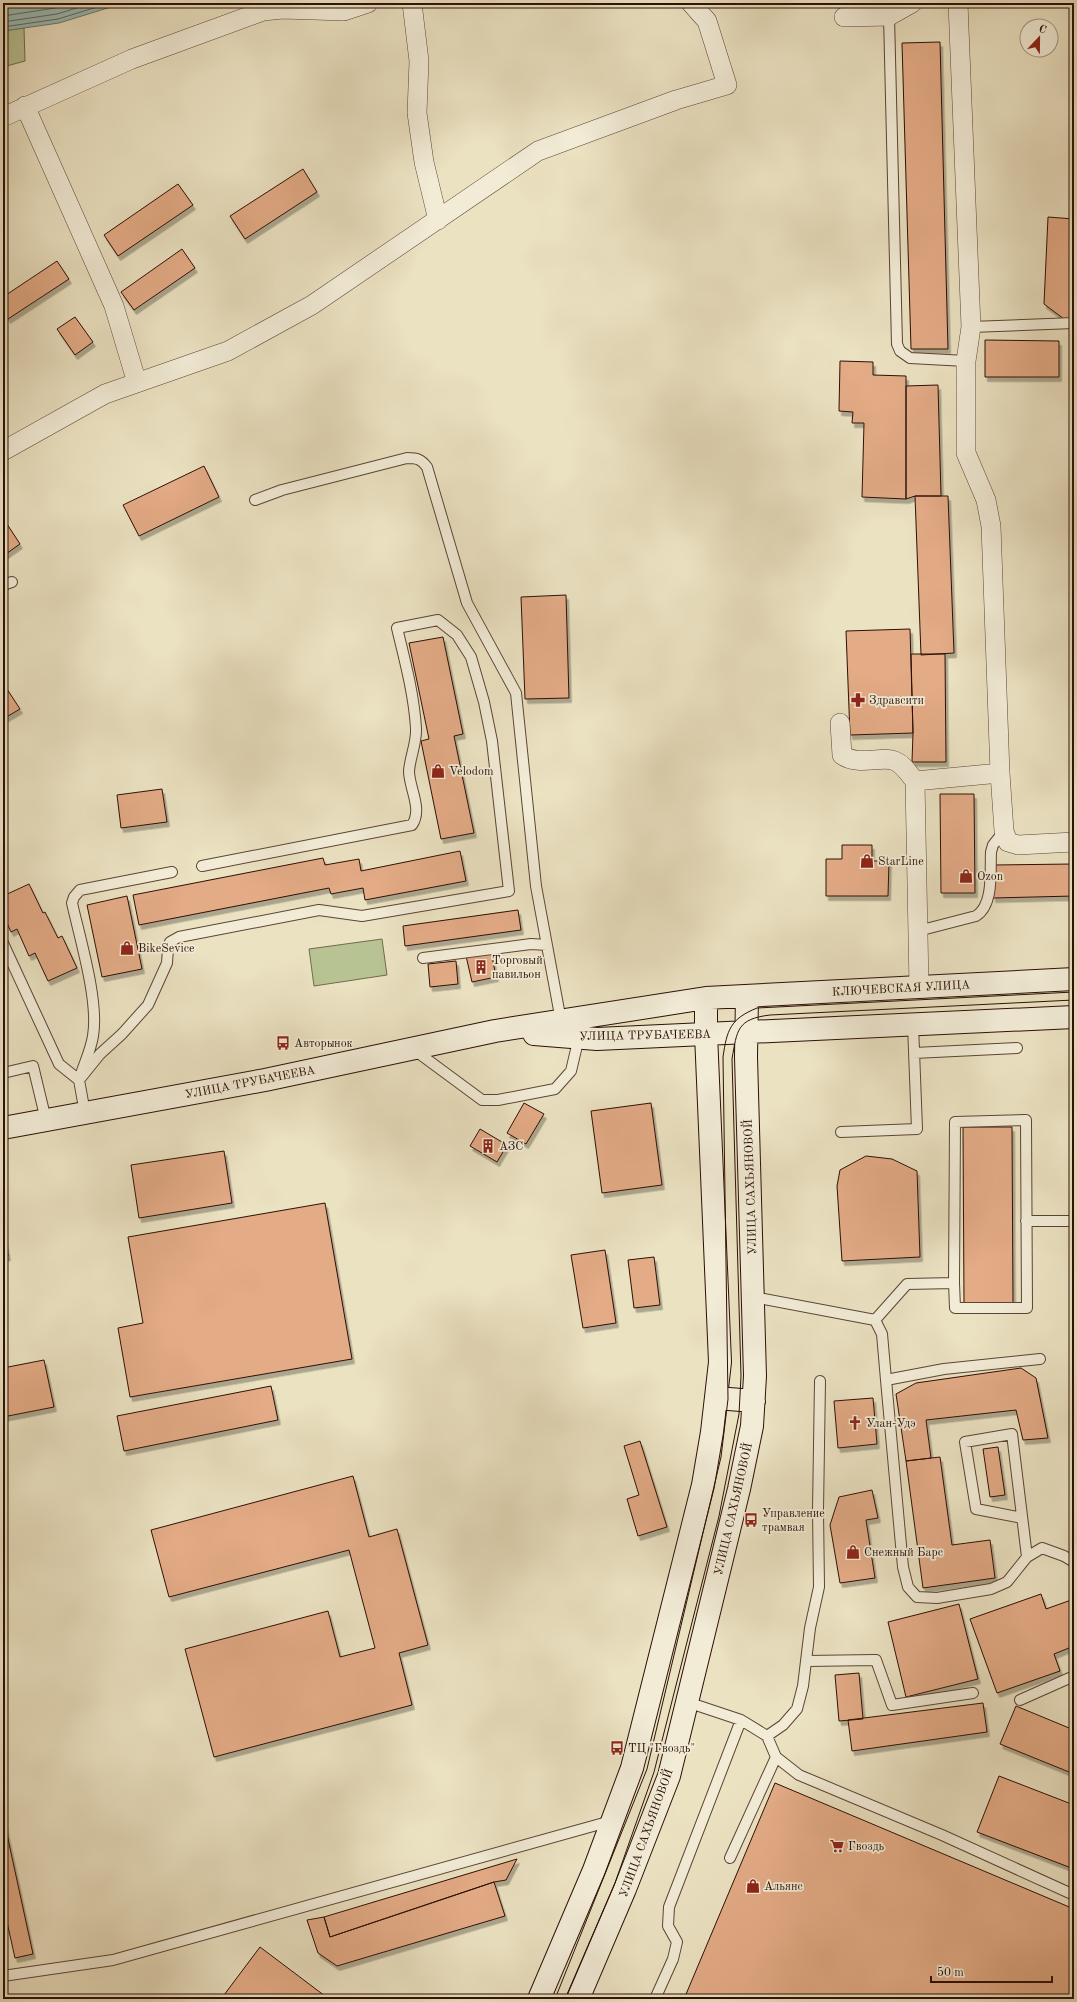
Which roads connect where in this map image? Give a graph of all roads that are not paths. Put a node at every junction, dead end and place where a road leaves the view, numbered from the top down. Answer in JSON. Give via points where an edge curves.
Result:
{"nodes":[{"id":1,"x":368,"y":3,"type":"edge"},
{"id":2,"x":412,"y":3,"type":"edge"},
{"id":3,"x":691,"y":3,"type":"edge"},
{"id":4,"x":912,"y":3,"type":"edge"},
{"id":5,"x":958,"y":3,"type":"edge"},
{"id":6,"x":889,"y":16,"type":"junction"},
{"id":7,"x":844,"y":17,"type":"dead end"},
{"id":8,"x":25,"y":106,"type":"junction"},
{"id":9,"x":3,"y":117,"type":"edge"},
{"id":10,"x":438,"y":220,"type":"junction"},
{"id":11,"x":1074,"y":323,"type":"edge"},
{"id":12,"x":971,"y":327,"type":"junction"},
{"id":13,"x":966,"y":361,"type":"junction"},
{"id":14,"x":137,"y":383,"type":"junction"},
{"id":15,"x":3,"y":450,"type":"edge"},
{"id":16,"x":254,"y":500,"type":"dead end"},
{"id":17,"x":840,"y":722,"type":"dead end"},
{"id":18,"x":1000,"y":773,"type":"junction"},
{"id":19,"x":915,"y":781,"type":"junction"},
{"id":20,"x":1004,"y":831,"type":"junction"},
{"id":21,"x":1074,"y":842,"type":"edge"},
{"id":22,"x":202,"y":866,"type":"dead end"},
{"id":23,"x":172,"y":872,"type":"dead end"},
{"id":24,"x":918,"y":931,"type":"junction"},
{"id":25,"x":3,"y":943,"type":"edge"},
{"id":26,"x":546,"y":945,"type":"junction"},
{"id":27,"x":423,"y":958,"type":"dead end"},
{"id":28,"x":1074,"y":979,"type":"edge"},
{"id":29,"x":919,"y":986,"type":"junction"},
{"id":30,"x":737,"y":996,"type":"junction"},
{"id":31,"x":706,"y":998,"type":"junction"},
{"id":32,"x":1074,"y":1017,"type":"edge"},
{"id":33,"x":561,"y":1021,"type":"junction"},
{"id":34,"x":913,"y":1025,"type":"junction"},
{"id":35,"x":495,"y":1031,"type":"junction"},
{"id":36,"x":747,"y":1033,"type":"junction"},
{"id":37,"x":706,"y":1034,"type":"junction"},
{"id":38,"x":579,"y":1037,"type":"junction"},
{"id":39,"x":412,"y":1048,"type":"junction"},
{"id":40,"x":1017,"y":1048,"type":"dead end"},
{"id":41,"x":914,"y":1053,"type":"junction"},
{"id":42,"x":3,"y":1073,"type":"edge"},
{"id":43,"x":79,"y":1080,"type":"junction"},
{"id":44,"x":85,"y":1113,"type":"junction"},
{"id":45,"x":46,"y":1120,"type":"junction"},
{"id":46,"x":3,"y":1128,"type":"edge"},
{"id":47,"x":841,"y":1132,"type":"dead end"},
{"id":48,"x":1026,"y":1221,"type":"junction"},
{"id":49,"x":1074,"y":1221,"type":"edge"},
{"id":50,"x":954,"y":1283,"type":"junction"},
{"id":51,"x":753,"y":1297,"type":"junction"},
{"id":52,"x":875,"y":1320,"type":"junction"},
{"id":53,"x":1040,"y":1359,"type":"dead end"},
{"id":54,"x":886,"y":1380,"type":"junction"},
{"id":55,"x":820,"y":1381,"type":"dead end"},
{"id":56,"x":716,"y":1398,"type":"junction"},
{"id":57,"x":754,"y":1401,"type":"junction"},
{"id":58,"x":1022,"y":1518,"type":"junction"},
{"id":59,"x":1027,"y":1557,"type":"junction"},
{"id":60,"x":1074,"y":1562,"type":"edge"},
{"id":61,"x":806,"y":1662,"type":"junction"},
{"id":62,"x":1074,"y":1676,"type":"edge"},
{"id":63,"x":974,"y":1693,"type":"dead end"},
{"id":64,"x":1020,"y":1700,"type":"dead end"},
{"id":65,"x":687,"y":1702,"type":"junction"},
{"id":66,"x":741,"y":1720,"type":"junction"},
{"id":67,"x":767,"y":1736,"type":"junction"},
{"id":68,"x":776,"y":1757,"type":"junction"},
{"id":69,"x":613,"y":1820,"type":"junction"},
{"id":70,"x":730,"y":1858,"type":"dead end"},
{"id":71,"x":1074,"y":1895,"type":"edge"},
{"id":72,"x":3,"y":1976,"type":"edge"},
{"id":73,"x":539,"y":1999,"type":"edge"},
{"id":74,"x":578,"y":1999,"type":"edge"},
{"id":75,"x":654,"y":1999,"type":"edge"}],
"edges":[{"from":1,"to":8,"type":"street","via":[[344,11],[263,11],[163,47]]},
{"from":2,"to":10,"type":"street","via":[[419,61],[417,113],[424,162]]},
{"from":3,"to":10,"type":"street","via":[[707,21],[727,85],[676,100],[538,152]]},
{"from":4,"to":6,"type":"street"},
{"from":5,"to":12,"type":"street"},
{"from":6,"to":7,"type":"street"},
{"from":6,"to":13,"type":"lane","via":[[897,344],[900,351],[910,358]]},
{"from":8,"to":9,"type":"street"},
{"from":8,"to":14,"type":"street","via":[[114,306]]},
{"from":10,"to":14,"type":"street","via":[[312,305],[228,352]]},
{"from":11,"to":12,"type":"lane"},
{"from":12,"to":13,"type":"street"},
{"from":13,"to":18,"type":"street","via":[[966,453],[986,500],[991,526]]},
{"from":14,"to":15,"type":"street","via":[[106,394]]},
{"from":16,"to":26,"type":"lane","via":[[282,490],[407,458],[422,460],[467,603],[516,693],[536,886]]},
{"from":17,"to":19,"type":"street","via":[[842,755],[849,759],[894,760],[904,767]]},
{"from":18,"to":19,"type":"street"},
{"from":18,"to":20,"type":"street"},
{"from":19,"to":24,"type":"street"},
{"from":20,"to":21,"type":"street","via":[[1008,842],[1018,845]]},
{"from":20,"to":24,"type":"lane","via":[[991,852],[988,903],[983,912]]},
{"from":22,"to":43,"type":"lane","via":[[412,825],[416,819],[416,811],[409,772],[416,730],[409,679],[397,628],[438,620],[457,635],[471,657],[492,741],[509,891],[362,916],[319,910],[179,937],[170,942],[167,963],[148,1004]]},
{"from":23,"to":43,"type":"lane","via":[[80,890],[74,897],[72,903],[94,1013],[93,1036]]},
{"from":24,"to":29,"type":"street"},
{"from":25,"to":43,"type":"lane","via":[[59,1064]]},
{"from":26,"to":27,"type":"lane","via":[[531,944]]},
{"from":26,"to":33,"type":"lane"},
{"from":28,"to":29,"type":"main road","name":"КЛЮЧЕВСКАЯ УЛИЦА"},
{"from":29,"to":30,"type":"main road","name":"КЛЮЧЕВСКАЯ УЛИЦА"},
{"from":30,"to":31,"type":"main road","name":"УЛИЦА ТРУБАЧЕЕВА"},
{"from":30,"to":36,"type":"main road","name":"УЛИЦА САХЬЯНОВОЙ"},
{"from":31,"to":33,"type":"main road","name":"УЛИЦА ТРУБАЧЕЕВА"},
{"from":31,"to":37,"type":"main road"},
{"from":32,"to":34,"type":"main road"},
{"from":33,"to":35,"type":"main road","name":"УЛИЦА ТРУБАЧЕЕВА"},
{"from":34,"to":36,"type":"main road"},
{"from":34,"to":41,"type":"lane"},
{"from":35,"to":38,"type":"main road","name":"УЛИЦА ТРУБАЧЕЕВА"},
{"from":35,"to":39,"type":"main road","name":"УЛИЦА ТРУБАЧЕЕВА"},
{"from":36,"to":37,"type":"main road","name":"УЛИЦА ТРУБАЧЕЕВА"},
{"from":36,"to":51,"type":"main road","name":"УЛИЦА САХЬЯНОВОЙ"},
{"from":37,"to":38,"type":"main road","name":"УЛИЦА ТРУБАЧЕЕВА","via":[[597,1039]]},
{"from":37,"to":56,"type":"main road","via":[[720,1362]]},
{"from":38,"to":39,"type":"lane","via":[[571,1071],[555,1089],[498,1100],[482,1100]]},
{"from":39,"to":44,"type":"main road","name":"УЛИЦА ТРУБАЧЕЕВА","via":[[265,1080]]},
{"from":40,"to":41,"type":"lane"},
{"from":41,"to":47,"type":"lane","via":[[917,1128]]},
{"from":42,"to":45,"type":"lane","via":[[33,1066]]},
{"from":43,"to":44,"type":"lane"},
{"from":44,"to":45,"type":"main road","name":"УЛИЦА ТРУБАЧЕЕВА"},
{"from":45,"to":46,"type":"main road","name":"УЛИЦА ТРУБАЧЕЕВА"},
{"from":48,"to":49,"type":"lane"},
{"from":48,"to":50,"type":"lane","via":[[1027,1308],[955,1308]]},
{"from":48,"to":50,"type":"lane","via":[[1026,1120],[955,1122]]},
{"from":50,"to":52,"type":"lane","via":[[907,1284]]},
{"from":51,"to":52,"type":"lane"},
{"from":51,"to":57,"type":"main road","name":"УЛИЦА САХЬЯНОВОЙ"},
{"from":52,"to":54,"type":"lane","via":[[882,1334]]},
{"from":53,"to":54,"type":"lane","via":[[944,1369]]},
{"from":54,"to":59,"type":"lane","via":[[903,1567],[908,1587],[917,1597],[937,1598],[991,1589],[1007,1582]]},
{"from":55,"to":61,"type":"lane","via":[[819,1587]]},
{"from":56,"to":57,"type":"main road"},
{"from":56,"to":69,"type":"main road","via":[[703,1485],[632,1768]]},
{"from":57,"to":65,"type":"main road","name":"УЛИЦА САХЬЯНОВОЙ","via":[[752,1426],[739,1489]]},
{"from":58,"to":58,"type":"lane","via":[[1012,1434],[966,1442],[976,1509]]},
{"from":58,"to":59,"type":"lane"},
{"from":59,"to":60,"type":"lane","via":[[1042,1548]]},
{"from":61,"to":63,"type":"lane","via":[[876,1660],[892,1705]]},
{"from":61,"to":67,"type":"lane","via":[[803,1686],[796,1709],[783,1725]]},
{"from":62,"to":64,"type":"lane"},
{"from":65,"to":66,"type":"lane"},
{"from":65,"to":74,"type":"main road","name":"УЛИЦА САХЬЯНОВОЙ","via":[[668,1776],[626,1889]]},
{"from":66,"to":67,"type":"lane"},
{"from":66,"to":75,"type":"lane","via":[[669,1907],[668,1926],[677,1942],[673,1959]]},
{"from":67,"to":68,"type":"lane"},
{"from":68,"to":70,"type":"lane"},
{"from":68,"to":71,"type":"lane","via":[[799,1774]]},
{"from":69,"to":72,"type":"lane","via":[[113,1960]]},
{"from":69,"to":73,"type":"main road"}]}
